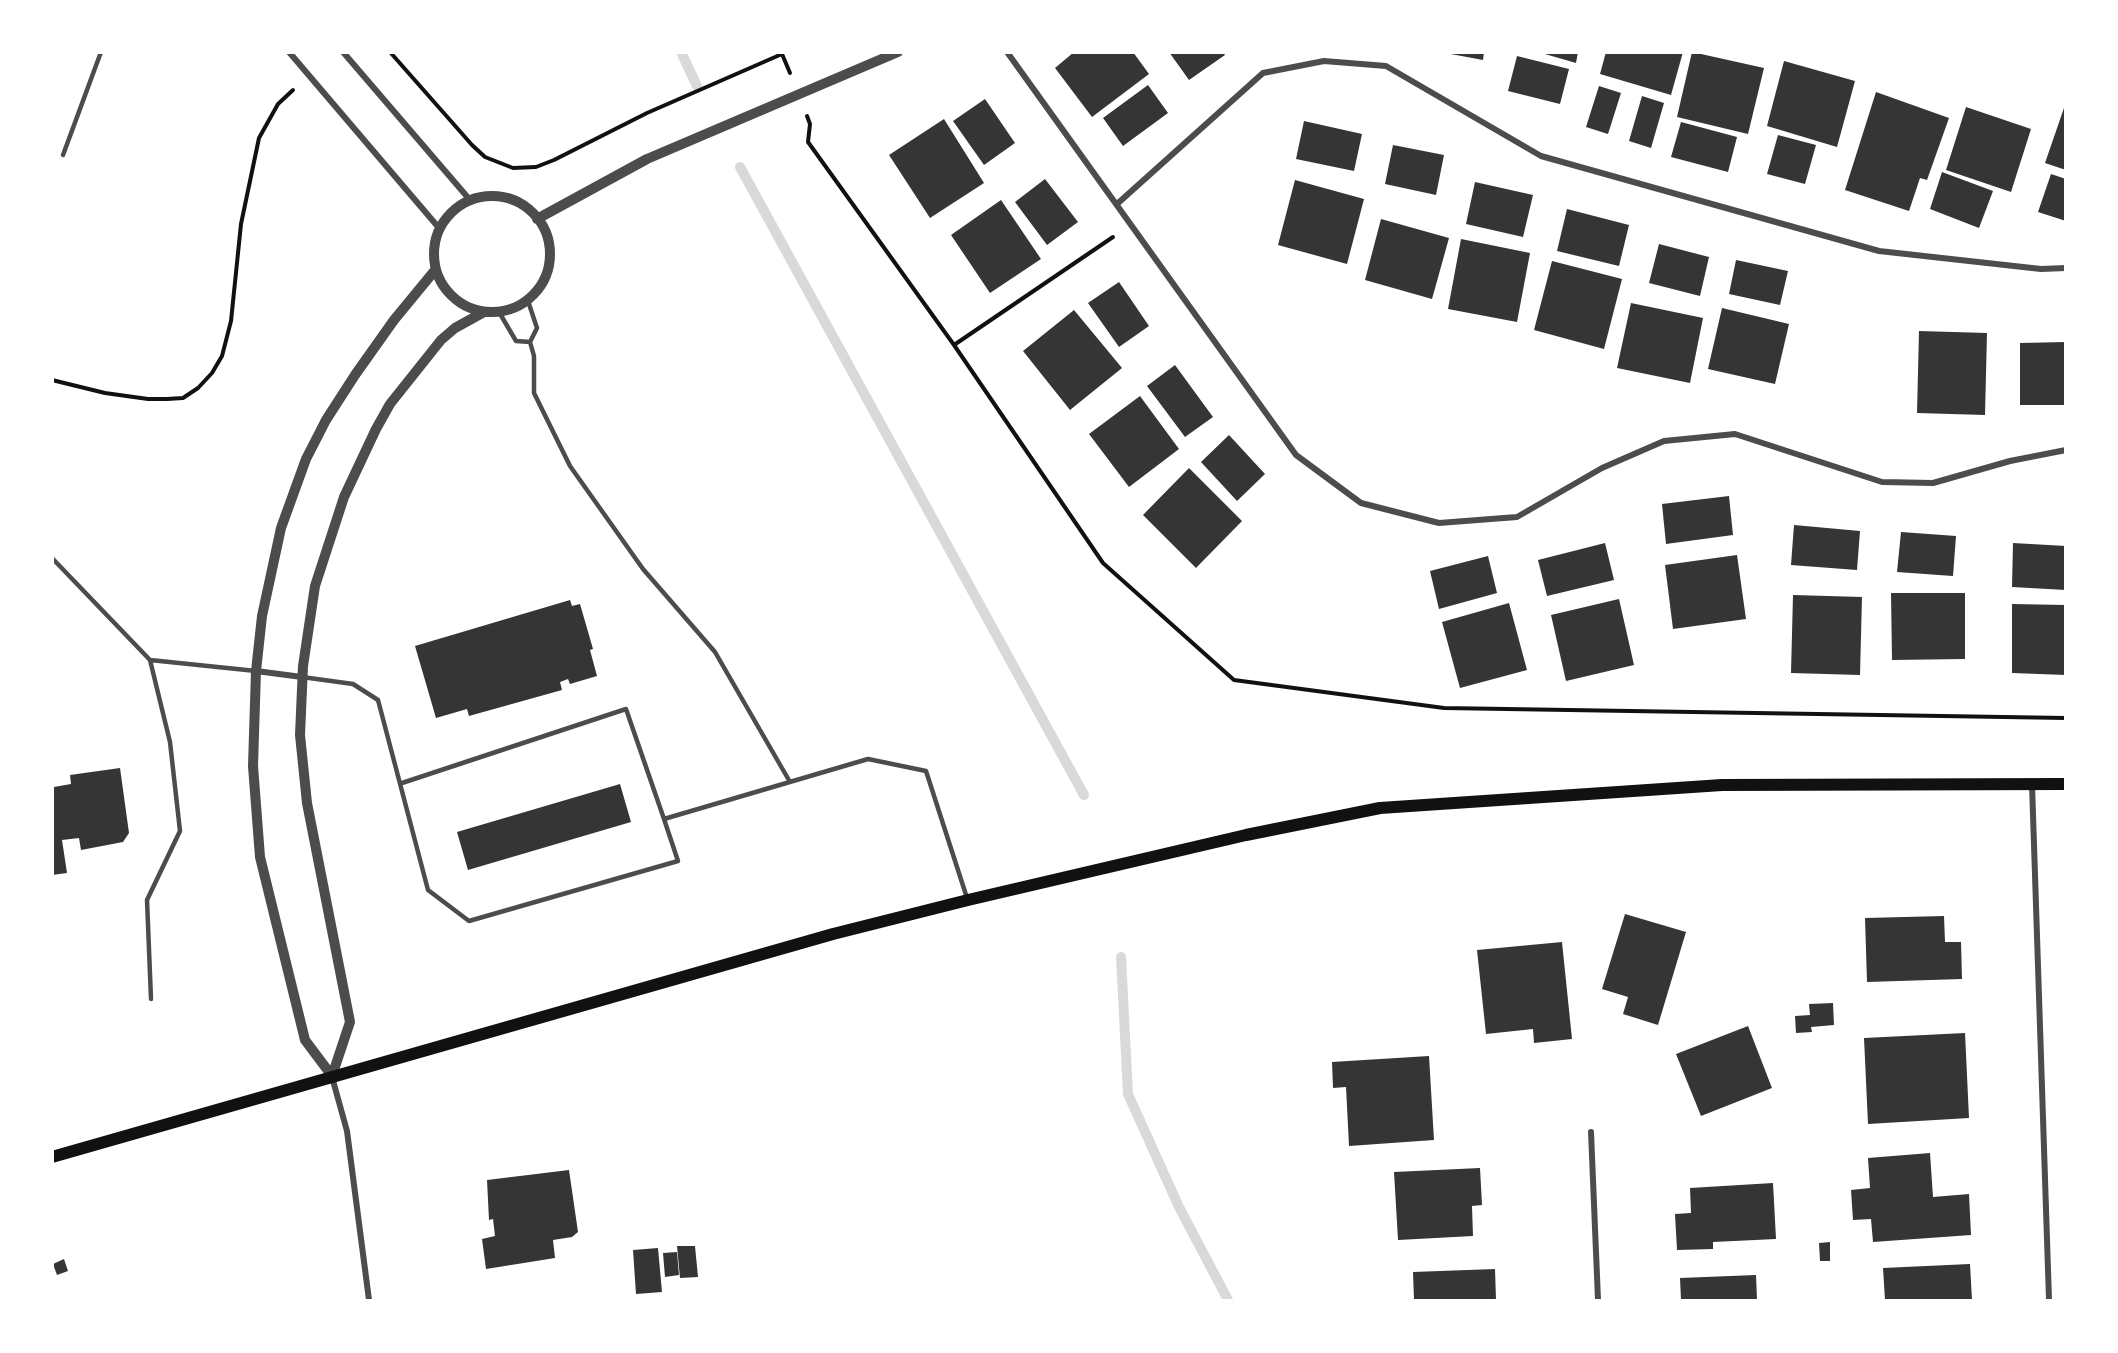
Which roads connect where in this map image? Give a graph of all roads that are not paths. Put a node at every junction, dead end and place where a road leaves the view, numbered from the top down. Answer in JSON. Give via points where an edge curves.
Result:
{"nodes":[{"id":1,"x":101,"y":52,"type":"edge"},
{"id":2,"x":289,"y":52,"type":"edge"},
{"id":3,"x":343,"y":52,"type":"edge"},
{"id":4,"x":872,"y":52,"type":"edge"},
{"id":5,"x":898,"y":52,"type":"edge"},
{"id":6,"x":1007,"y":52,"type":"edge"},
{"id":7,"x":878,"y":63,"type":"junction"},
{"id":8,"x":63,"y":155,"type":"dead end"},
{"id":9,"x":470,"y":201,"type":"junction"},
{"id":10,"x":1116,"y":204,"type":"junction"},
{"id":11,"x":537,"y":219,"type":"junction"},
{"id":12,"x":439,"y":228,"type":"junction"},
{"id":13,"x":2066,"y":268,"type":"edge"},
{"id":14,"x":436,"y":269,"type":"junction"},
{"id":15,"x":528,"y":301,"type":"junction"},
{"id":16,"x":484,"y":312,"type":"junction"},
{"id":17,"x":499,"y":312,"type":"junction"},
{"id":18,"x":530,"y":342,"type":"junction"},
{"id":19,"x":2066,"y":450,"type":"edge"},
{"id":20,"x":52,"y":558,"type":"edge"},
{"id":21,"x":150,"y":660,"type":"junction"},
{"id":22,"x":256,"y":670,"type":"junction"},
{"id":23,"x":302,"y":676,"type":"junction"},
{"id":24,"x":790,"y":782,"type":"junction"},
{"id":25,"x":402,"y":783,"type":"junction"},
{"id":26,"x":2032,"y":783,"type":"junction"},
{"id":27,"x":2066,"y":783,"type":"edge"},
{"id":28,"x":664,"y":819,"type":"junction"},
{"id":29,"x":968,"y":900,"type":"junction"},
{"id":30,"x":151,"y":999,"type":"dead end"},
{"id":31,"x":332,"y":1076,"type":"junction"},
{"id":32,"x":1591,"y":1132,"type":"dead end"},
{"id":33,"x":52,"y":1156,"type":"edge"},
{"id":34,"x":369,"y":1300,"type":"edge"},
{"id":35,"x":1598,"y":1300,"type":"edge"},
{"id":36,"x":2049,"y":1300,"type":"edge"}],
"edges":[{"from":1,"to":8,"type":"lane"},
{"from":2,"to":12,"type":"street"},
{"from":3,"to":9,"type":"street"},
{"from":4,"to":7,"type":"street"},
{"from":5,"to":7,"type":"street"},
{"from":6,"to":10,"type":"street"},
{"from":7,"to":11,"type":"street","via":[[636,164]]},
{"from":9,"to":11,"type":"street","via":[[491,196],[507,198],[522,204]]},
{"from":9,"to":12,"type":"street","via":[[448,215]]},
{"from":10,"to":13,"type":"street","via":[[1263,73],[1324,61],[1386,66],[1541,156],[1879,251],[2041,269]]},
{"from":10,"to":19,"type":"street","via":[[1296,455],[1361,503],[1439,523],[1517,517],[1602,468],[1664,441],[1735,435],[1882,482],[1934,483]]},
{"from":11,"to":15,"type":"street","via":[[549,243],[550,259],[546,275]]},
{"from":12,"to":14,"type":"street"},
{"from":14,"to":16,"type":"street","via":[[444,288],[455,300]]},
{"from":14,"to":22,"type":"street","via":[[355,375],[306,459],[271,567]]},
{"from":15,"to":17,"type":"street"},
{"from":15,"to":18,"type":"lane","via":[[537,328]]},
{"from":16,"to":17,"type":"street"},
{"from":16,"to":23,"type":"street","via":[[441,340],[390,404],[376,429],[344,497],[327,545],[315,586]]},
{"from":17,"to":18,"type":"lane","via":[[516,341]]},
{"from":18,"to":24,"type":"lane","via":[[534,393],[570,466],[643,569],[715,651]]},
{"from":20,"to":21,"type":"lane"},
{"from":21,"to":22,"type":"lane"},
{"from":21,"to":30,"type":"lane","via":[[170,742],[180,831],[147,900]]},
{"from":22,"to":23,"type":"street"},
{"from":22,"to":31,"type":"street","via":[[253,766],[260,856],[305,1040]]},
{"from":23,"to":25,"type":"lane","via":[[353,684],[378,700]]},
{"from":23,"to":31,"type":"street","via":[[303,773],[350,1022]]},
{"from":24,"to":28,"type":"lane"},
{"from":24,"to":29,"type":"lane","via":[[868,759],[926,771]]},
{"from":25,"to":28,"type":"lane","via":[[626,709]]},
{"from":25,"to":28,"type":"lane","via":[[428,890],[469,921],[678,861]]},
{"from":26,"to":27,"type":"main road"},
{"from":26,"to":29,"type":"main road","via":[[1722,785],[1380,808]]},
{"from":26,"to":36,"type":"street"},
{"from":29,"to":31,"type":"main road","via":[[833,934]]},
{"from":31,"to":33,"type":"main road"},
{"from":31,"to":34,"type":"street","via":[[348,1131]]},
{"from":32,"to":35,"type":"street"}]}
